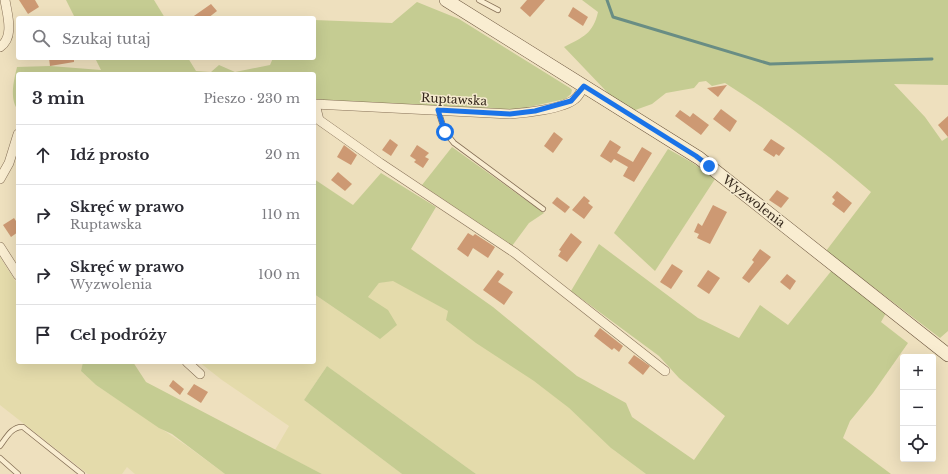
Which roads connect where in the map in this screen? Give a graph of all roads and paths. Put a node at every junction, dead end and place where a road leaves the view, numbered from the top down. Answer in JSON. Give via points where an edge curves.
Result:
{"nodes":[{"id":1,"x":5,"y":0,"type":"edge"},
{"id":2,"x":446,"y":0,"type":"edge"},
{"id":3,"x":479,"y":0,"type":"edge"},
{"id":4,"x":498,"y":10,"type":"dead end"},
{"id":5,"x":0,"y":47,"type":"edge"},
{"id":6,"x":584,"y":86,"type":"junction"},
{"id":7,"x":316,"y":104,"type":"edge"},
{"id":8,"x":316,"y":110,"type":"edge"},
{"id":9,"x":438,"y":110,"type":"junction"},
{"id":10,"x":16,"y":153,"type":"edge"},
{"id":11,"x":0,"y":179,"type":"edge"},
{"id":12,"x":543,"y":209,"type":"dead end"},
{"id":13,"x":0,"y":247,"type":"edge"},
{"id":14,"x":16,"y":272,"type":"edge"},
{"id":15,"x":948,"y":355,"type":"edge"},
{"id":16,"x":189,"y":364,"type":"edge"},
{"id":17,"x":665,"y":371,"type":"dead end"},
{"id":18,"x":200,"y":374,"type":"dead end"},
{"id":19,"x":0,"y":446,"type":"edge"},
{"id":20,"x":0,"y":458,"type":"edge"},
{"id":21,"x":18,"y":474,"type":"edge"},
{"id":22,"x":82,"y":474,"type":"edge"}],
"edges":[{"from":1,"to":5,"type":"street","via":[[9,31],[4,44]]},
{"from":2,"to":6,"type":"street","name":"Wyzwolenia"},
{"from":3,"to":4,"type":"lane"},
{"from":6,"to":9,"type":"street","name":"Ruptawska","via":[[571,101],[535,111],[510,114]]},
{"from":6,"to":15,"type":"street","name":"Wyzwolenia","via":[[699,158]]},
{"from":7,"to":9,"type":"street","name":"Ruptawska"},
{"from":8,"to":17,"type":"street","via":[[319,120],[515,253]]},
{"from":9,"to":12,"type":"lane","via":[[445,132],[454,143]]},
{"from":10,"to":11,"type":"street"},
{"from":13,"to":14,"type":"street"},
{"from":16,"to":18,"type":"street"},
{"from":19,"to":22,"type":"lane","via":[[13,430],[23,427]]},
{"from":20,"to":21,"type":"lane"}]}
